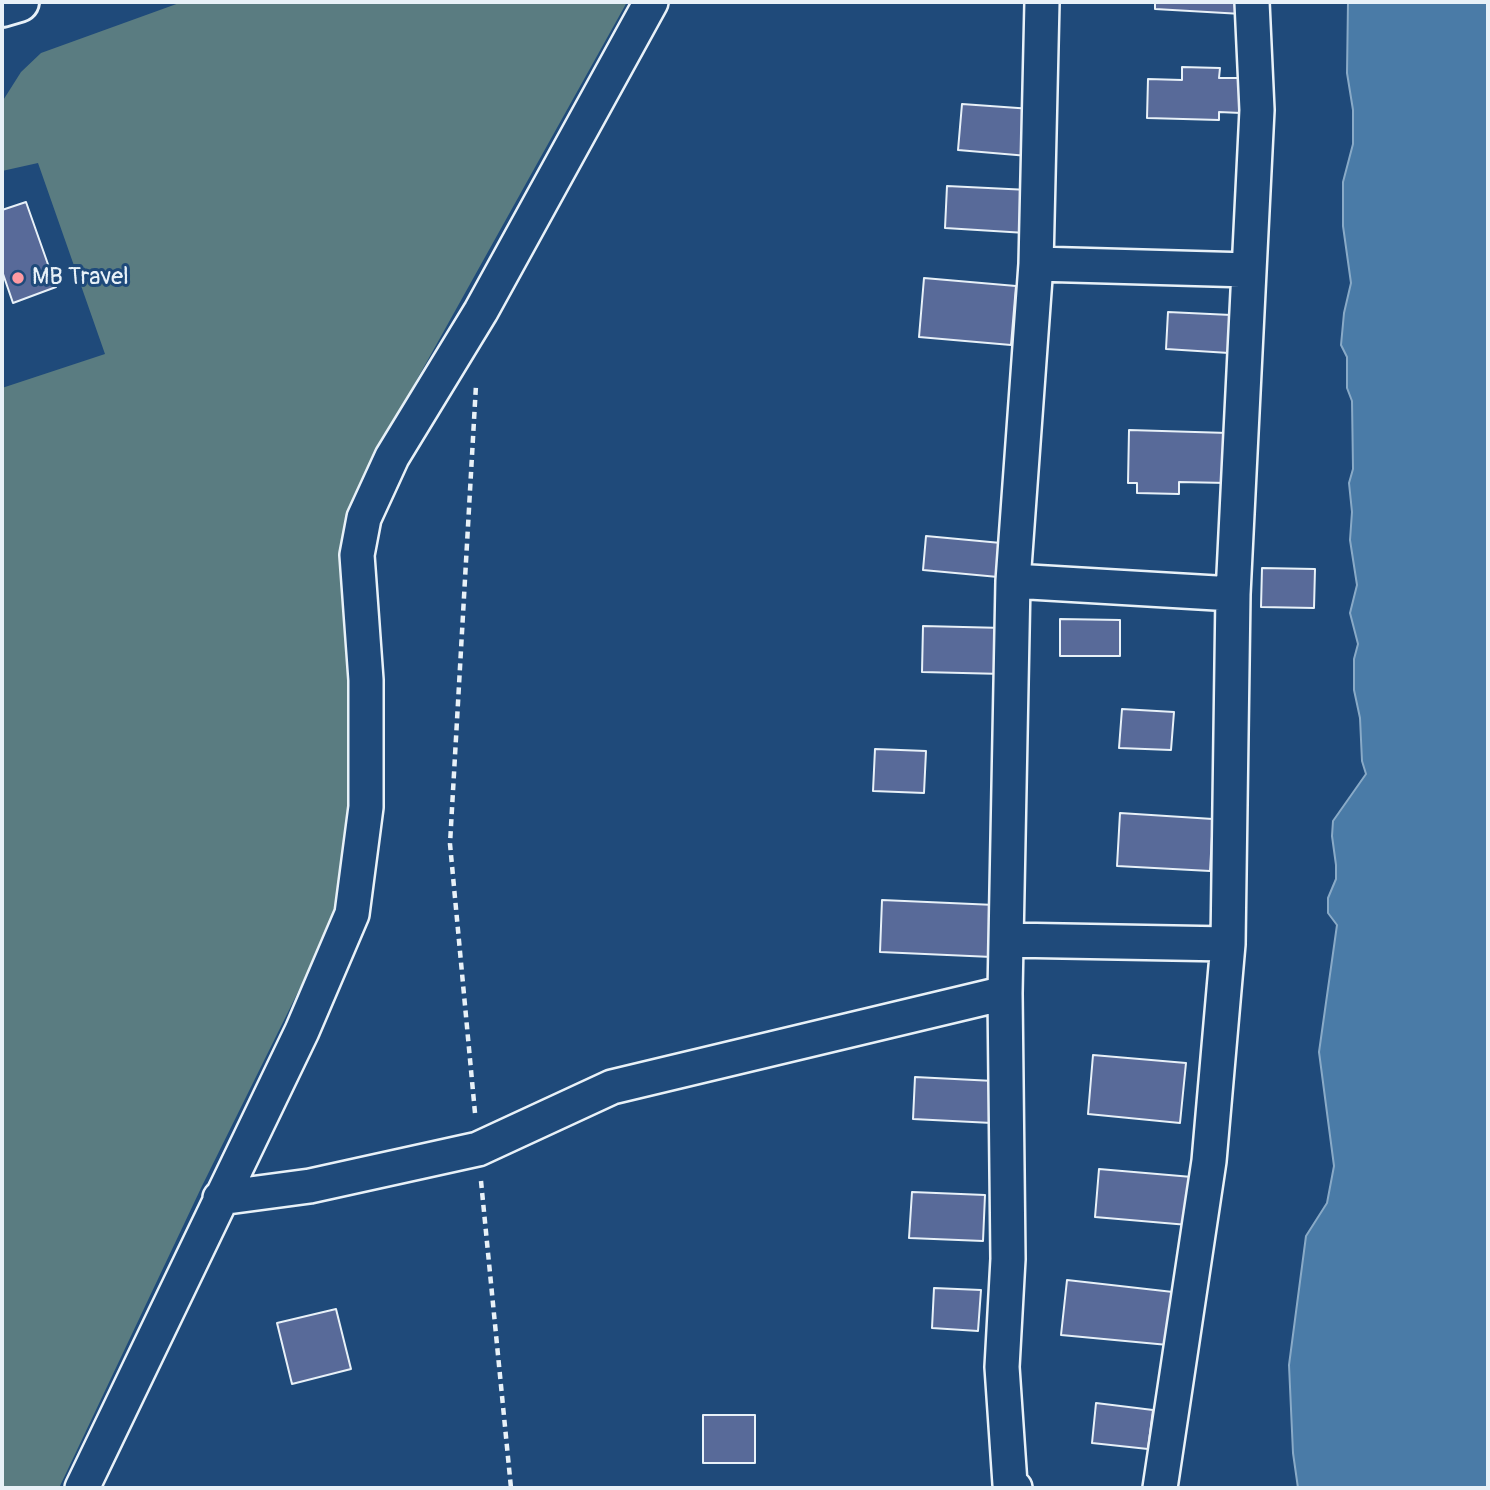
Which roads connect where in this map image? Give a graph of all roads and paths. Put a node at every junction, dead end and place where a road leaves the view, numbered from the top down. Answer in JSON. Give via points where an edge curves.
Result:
{"nodes":[{"id":1,"x":19,"y":2,"type":"edge"},
{"id":2,"x":650,"y":2,"type":"edge"},
{"id":3,"x":1042,"y":2,"type":"edge"},
{"id":4,"x":1252,"y":2,"type":"edge"},
{"id":5,"x":2,"y":7,"type":"edge"},
{"id":6,"x":1036,"y":264,"type":"junction"},
{"id":7,"x":1249,"y":270,"type":"junction"},
{"id":8,"x":477,"y":379,"type":"dead end"},
{"id":9,"x":1013,"y":581,"type":"junction"},
{"id":10,"x":1233,"y":594,"type":"junction"},
{"id":11,"x":1008,"y":940,"type":"junction"},
{"id":12,"x":1228,"y":944,"type":"junction"},
{"id":13,"x":1005,"y":993,"type":"junction"},
{"id":14,"x":478,"y":1149,"type":"junction"},
{"id":15,"x":220,"y":1198,"type":"junction"},
{"id":16,"x":82,"y":1488,"type":"edge"},
{"id":17,"x":512,"y":1488,"type":"edge"},
{"id":18,"x":1014,"y":1488,"type":"edge"},
{"id":19,"x":1160,"y":1488,"type":"edge"}],
"edges":[{"from":1,"to":5,"type":"main road"},
{"from":2,"to":15,"type":"street","via":[[481,311],[392,457],[364,519],[357,555],[366,680],[366,807],[352,914],[302,1031]]},
{"from":3,"to":6,"type":"street"},
{"from":4,"to":7,"type":"street","via":[[1256,110]]},
{"from":6,"to":7,"type":"street"},
{"from":6,"to":9,"type":"street"},
{"from":7,"to":10,"type":"street"},
{"from":8,"to":14,"type":"path","via":[[450,844]]},
{"from":9,"to":10,"type":"street"},
{"from":9,"to":11,"type":"street"},
{"from":10,"to":12,"type":"street"},
{"from":11,"to":12,"type":"street"},
{"from":11,"to":13,"type":"street"},
{"from":12,"to":19,"type":"street","via":[[1209,1161]]},
{"from":13,"to":14,"type":"street","via":[[612,1087]]},
{"from":13,"to":18,"type":"street","via":[[1008,1259],[1002,1367],[1010,1484]]},
{"from":14,"to":15,"type":"street","via":[[310,1186]]},
{"from":14,"to":17,"type":"path"},
{"from":15,"to":16,"type":"street"}]}
